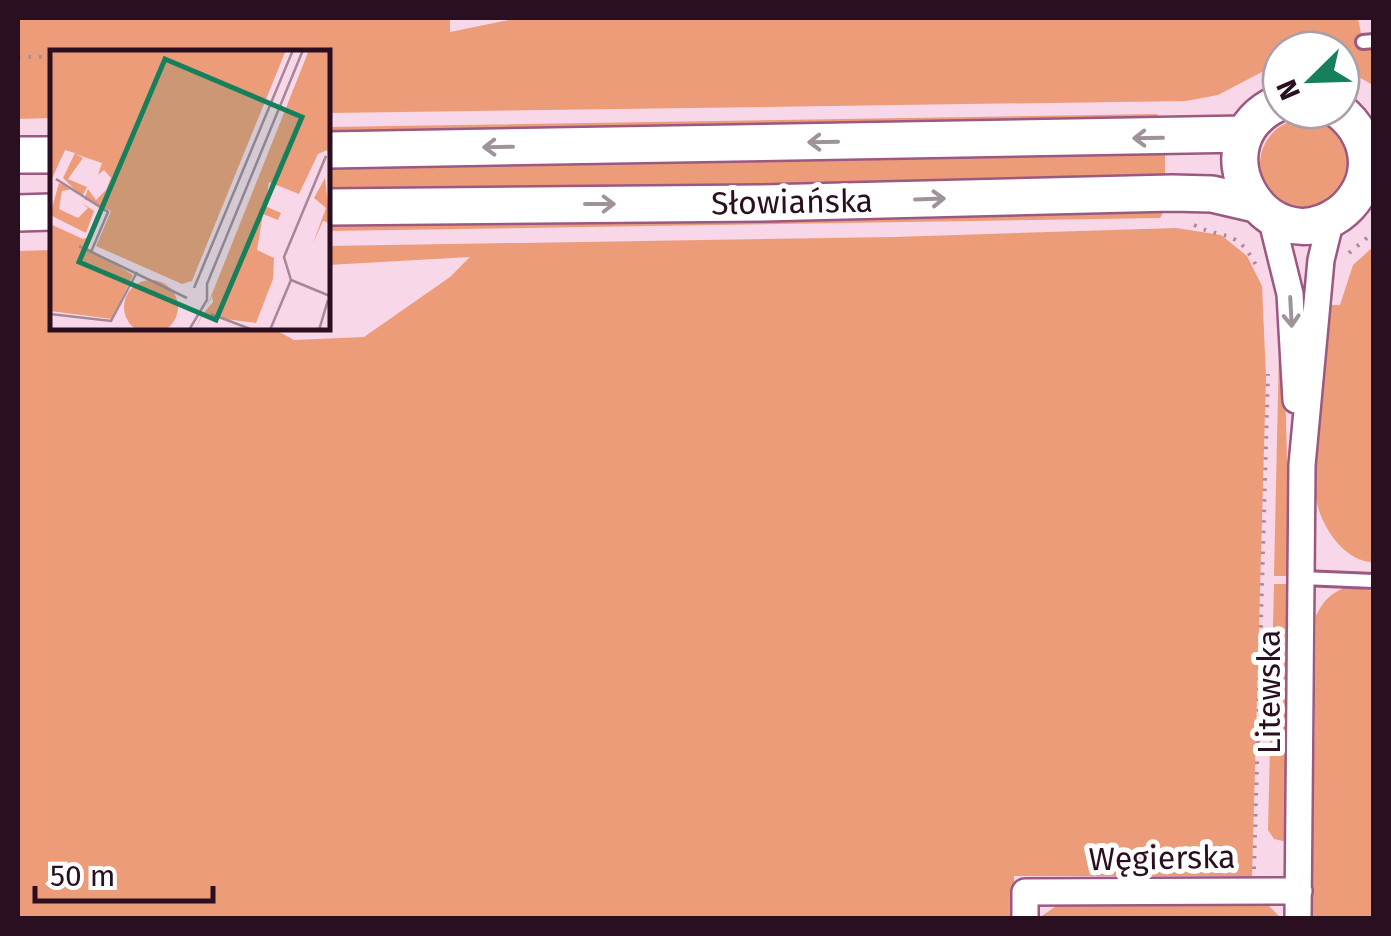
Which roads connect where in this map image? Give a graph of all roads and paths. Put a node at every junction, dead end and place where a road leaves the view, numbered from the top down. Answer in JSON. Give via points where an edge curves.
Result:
{"nodes":[{"id":1,"x":18,"y":57,"type":"edge"},
{"id":2,"x":50,"y":57,"type":"edge"},
{"id":3,"x":1261,"y":114,"type":"edge"},
{"id":4,"x":1358,"y":130,"type":"edge"},
{"id":5,"x":1246,"y":134,"type":"junction"},
{"id":6,"x":330,"y":150,"type":"edge"},
{"id":7,"x":18,"y":155,"type":"edge"},
{"id":8,"x":50,"y":155,"type":"edge"},
{"id":9,"x":1352,"y":206,"type":"edge"},
{"id":10,"x":330,"y":207,"type":"edge"},
{"id":11,"x":1263,"y":210,"type":"junction"},
{"id":12,"x":18,"y":212,"type":"edge"},
{"id":13,"x":50,"y":212,"type":"edge"},
{"id":14,"x":1268,"y":364,"type":"dead end"},
{"id":15,"x":1302,"y":465,"type":"junction"},
{"id":16,"x":1302,"y":578,"type":"junction"},
{"id":17,"x":1374,"y":581,"type":"edge"},
{"id":18,"x":1254,"y":889,"type":"junction"},
{"id":19,"x":1299,"y":890,"type":"junction"},
{"id":20,"x":1024,"y":918,"type":"edge"},
{"id":21,"x":1298,"y":918,"type":"edge"}],
"edges":[{"from":1,"to":2,"type":"path"},
{"from":3,"to":5,"type":"main road"},
{"from":4,"to":9,"type":"main road","via":[[1366,171]]},
{"from":5,"to":6,"type":"main road","name":"Słowiańska","one_way":true},
{"from":5,"to":11,"type":"main road","via":[[1239,163],[1246,192]]},
{"from":7,"to":8,"type":"main road"},
{"from":9,"to":11,"type":"main road","name":"Słowiańska","via":[[1301,226]]},
{"from":9,"to":15,"type":"street","name":"Litewska","via":[[1322,260]]},
{"from":10,"to":11,"type":"main road","name":"Słowiańska","one_way":true,"via":[[1212,194]]},
{"from":11,"to":15,"type":"street","name":"Litewska","one_way":true,"via":[[1290,294]]},
{"from":12,"to":13,"type":"main road"},
{"from":14,"to":18,"type":"path"},
{"from":15,"to":16,"type":"street","name":"Litewska"},
{"from":16,"to":17,"type":"lane"},
{"from":16,"to":19,"type":"street","name":"Litewska"},
{"from":18,"to":19,"type":"street","name":"Węgierska"},
{"from":18,"to":20,"type":"street","name":"Węgierska","via":[[1025,892]]},
{"from":19,"to":21,"type":"street","name":"Litewska"}]}
